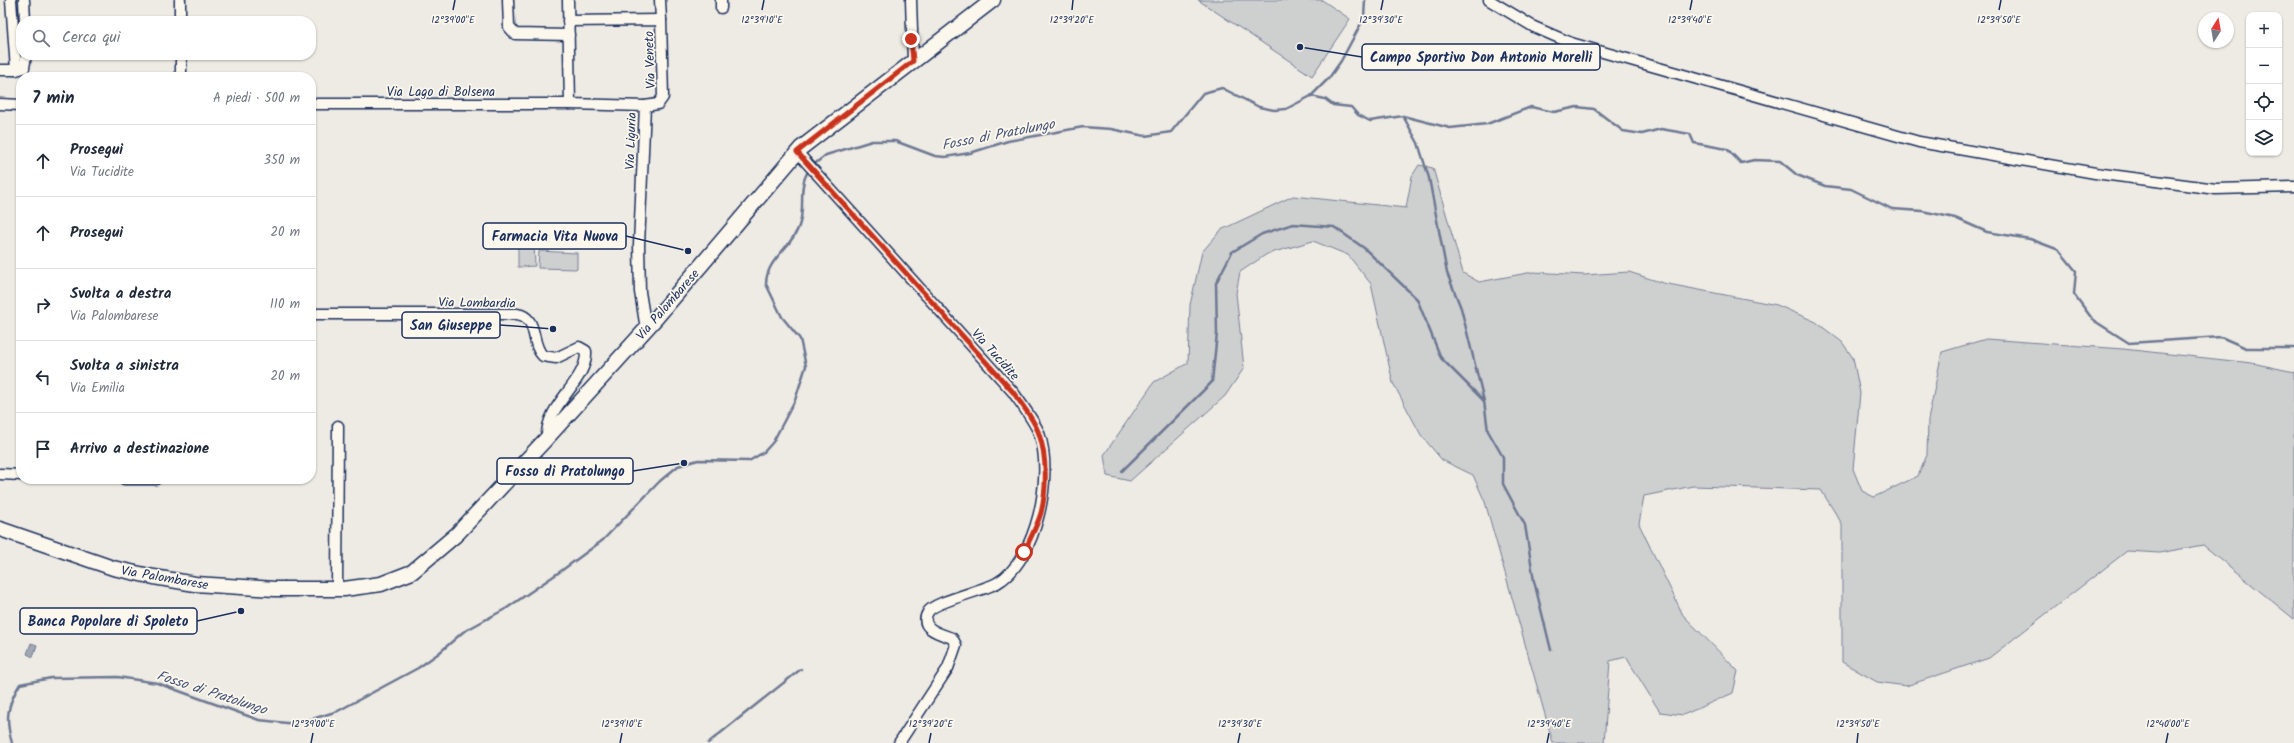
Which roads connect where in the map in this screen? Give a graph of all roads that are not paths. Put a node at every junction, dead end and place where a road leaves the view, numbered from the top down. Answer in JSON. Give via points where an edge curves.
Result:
{"nodes":[{"id":1,"x":11,"y":0,"type":"edge"},
{"id":2,"x":24,"y":0,"type":"edge"},
{"id":3,"x":180,"y":0,"type":"edge"},
{"id":4,"x":508,"y":0,"type":"edge"},
{"id":5,"x":568,"y":0,"type":"edge"},
{"id":6,"x":660,"y":0,"type":"edge"},
{"id":7,"x":911,"y":0,"type":"edge"},
{"id":8,"x":993,"y":0,"type":"edge"},
{"id":9,"x":1489,"y":0,"type":"edge"},
{"id":10,"x":25,"y":16,"type":"edge"},
{"id":11,"x":180,"y":16,"type":"edge"},
{"id":12,"x":661,"y":20,"type":"junction"},
{"id":13,"x":568,"y":21,"type":"junction"},
{"id":14,"x":569,"y":35,"type":"junction"},
{"id":15,"x":26,"y":60,"type":"edge"},
{"id":16,"x":181,"y":60,"type":"edge"},
{"id":17,"x":913,"y":61,"type":"junction"},
{"id":18,"x":0,"y":70,"type":"edge"},
{"id":19,"x":16,"y":70,"type":"junction"},
{"id":20,"x":181,"y":72,"type":"edge"},
{"id":21,"x":0,"y":104,"type":"edge"},
{"id":22,"x":16,"y":104,"type":"edge"},
{"id":23,"x":316,"y":104,"type":"edge"},
{"id":24,"x":570,"y":104,"type":"junction"},
{"id":25,"x":645,"y":106,"type":"junction"},
{"id":26,"x":801,"y":157,"type":"junction"},
{"id":27,"x":2294,"y":187,"type":"edge"},
{"id":28,"x":316,"y":314,"type":"edge"},
{"id":29,"x":646,"y":329,"type":"junction"},
{"id":30,"x":338,"y":426,"type":"dead end"},
{"id":31,"x":547,"y":438,"type":"junction"},
{"id":32,"x":0,"y":474,"type":"edge"},
{"id":33,"x":16,"y":475,"type":"edge"},
{"id":34,"x":0,"y":529,"type":"edge"},
{"id":35,"x":337,"y":589,"type":"junction"},
{"id":36,"x":899,"y":743,"type":"edge"}],
"edges":[{"from":1,"to":19,"type":"street"},
{"from":2,"to":10,"type":"street"},
{"from":3,"to":11,"type":"street"},
{"from":4,"to":14,"type":"street","via":[[509,27],[514,34]]},
{"from":5,"to":13,"type":"street"},
{"from":6,"to":12,"type":"street"},
{"from":7,"to":17,"type":"street"},
{"from":8,"to":17,"type":"main road","name":"Via Palombarese"},
{"from":9,"to":27,"type":"street","via":[[1534,27],[1571,43],[1919,142],[2095,173],[2216,189]]},
{"from":12,"to":13,"type":"street","name":"Via Veneto"},
{"from":12,"to":25,"type":"street","name":"Via Veneto","via":[[663,97],[658,104]]},
{"from":13,"to":14,"type":"street"},
{"from":14,"to":24,"type":"street"},
{"from":15,"to":19,"type":"street","via":[[25,66]]},
{"from":16,"to":20,"type":"street"},
{"from":17,"to":26,"type":"main road","name":"Via Palombarese"},
{"from":18,"to":19,"type":"street"},
{"from":21,"to":22,"type":"street"},
{"from":23,"to":24,"type":"street","name":"Via Lago di Bolsena"},
{"from":24,"to":25,"type":"street","name":"Via Liguria"},
{"from":25,"to":29,"type":"street","name":"Via Liguria","via":[[639,267]]},
{"from":26,"to":29,"type":"main road","name":"Via Palombarese"},
{"from":26,"to":36,"type":"street","name":"Via Tucidite","via":[[1013,392],[1039,433],[1044,461],[1041,512],[1024,552],[1010,571],[999,582],[987,588],[938,603],[928,611],[925,619],[928,627],[952,638],[956,645],[948,668]]},
{"from":28,"to":31,"type":"street","name":"Via Lombardia","via":[[517,314],[526,317],[531,323],[543,356],[556,358],[579,347],[586,351],[576,379],[550,417]]},
{"from":29,"to":31,"type":"main road","name":"Via Palombarese"},
{"from":30,"to":35,"type":"street"},
{"from":31,"to":35,"type":"main road","name":"Via Palombarese","via":[[457,534],[423,565],[387,582],[367,587]]},
{"from":32,"to":33,"type":"street"},
{"from":34,"to":35,"type":"main road","name":"Via Palombarese","via":[[98,564],[154,577],[223,586]]}]}
